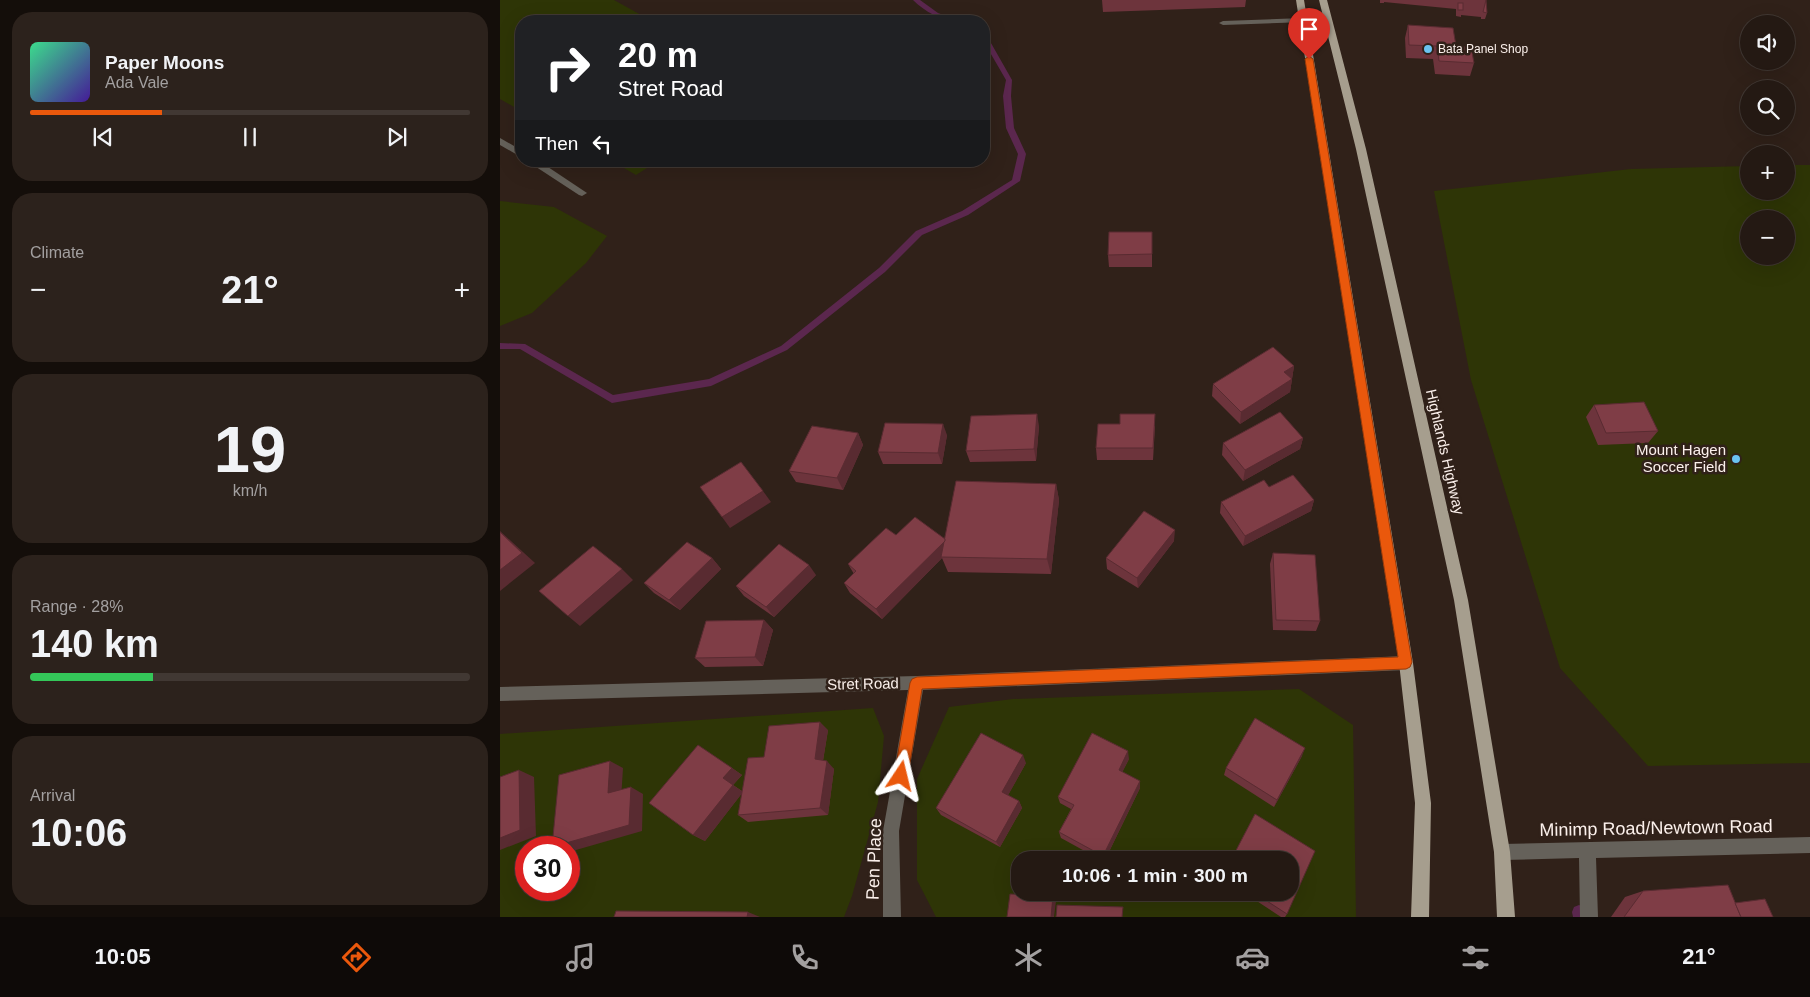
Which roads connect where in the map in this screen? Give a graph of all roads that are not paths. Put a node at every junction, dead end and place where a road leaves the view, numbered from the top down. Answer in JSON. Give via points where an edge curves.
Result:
{"nodes":[{"id":1,"x":1300,"y":0,"type":"edge"},
{"id":2,"x":1323,"y":0,"type":"edge"},
{"id":3,"x":1303,"y":20,"type":"junction"},
{"id":4,"x":1223,"y":23,"type":"dead end"},
{"id":5,"x":500,"y":141,"type":"edge"},
{"id":6,"x":515,"y":150,"type":"edge"},
{"id":7,"x":541,"y":167,"type":"edge"},
{"id":8,"x":582,"y":193,"type":"dead end"},
{"id":9,"x":1406,"y":662,"type":"junction"},
{"id":10,"x":917,"y":683,"type":"junction"},
{"id":11,"x":500,"y":694,"type":"edge"},
{"id":12,"x":1810,"y":845,"type":"edge"},
{"id":13,"x":1587,"y":850,"type":"junction"},
{"id":14,"x":1502,"y":852,"type":"junction"},
{"id":15,"x":892,"y":917,"type":"edge"},
{"id":16,"x":1420,"y":917,"type":"edge"},
{"id":17,"x":1506,"y":917,"type":"edge"},
{"id":18,"x":1589,"y":917,"type":"edge"}],
"edges":[{"from":1,"to":3,"type":"main road"},
{"from":2,"to":14,"type":"main road","name":"Highlands Highway","via":[[1361,149],[1461,600]]},
{"from":3,"to":4,"type":"street"},
{"from":3,"to":9,"type":"main road"},
{"from":5,"to":6,"type":"street"},
{"from":7,"to":8,"type":"street"},
{"from":9,"to":10,"type":"street","name":"Stret Road"},
{"from":9,"to":16,"type":"main road","via":[[1423,803]]},
{"from":10,"to":11,"type":"street","name":"Stret Road"},
{"from":10,"to":15,"type":"street","name":"Pen Place","via":[[892,831]]},
{"from":12,"to":13,"type":"street","name":"Minimp Road/Newtown Road"},
{"from":13,"to":14,"type":"street","name":"Minimp Road/Newtown Road"},
{"from":13,"to":18,"type":"street"},
{"from":14,"to":17,"type":"main road","name":"Highlands Highway"}]}
